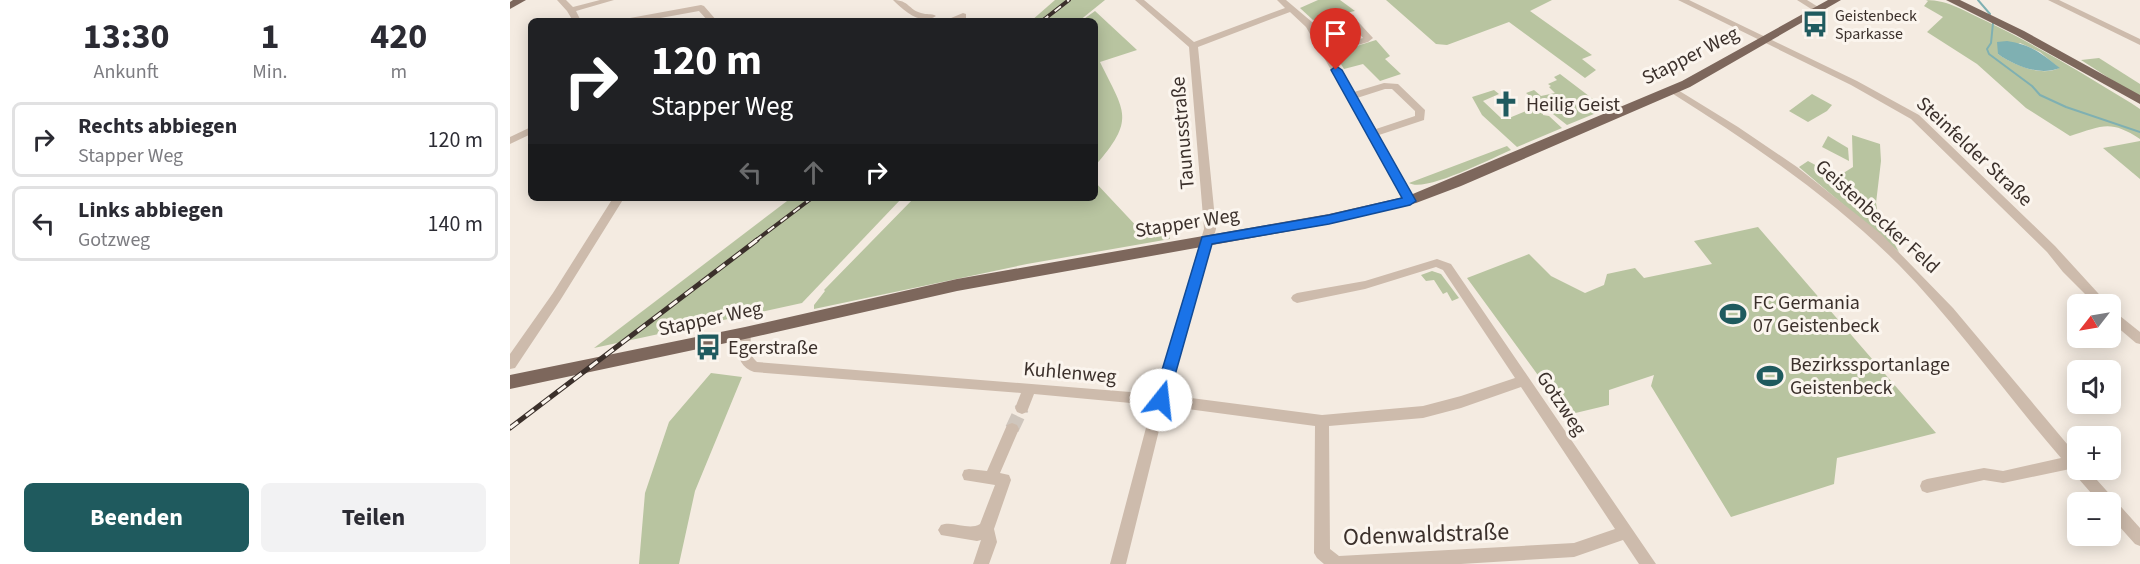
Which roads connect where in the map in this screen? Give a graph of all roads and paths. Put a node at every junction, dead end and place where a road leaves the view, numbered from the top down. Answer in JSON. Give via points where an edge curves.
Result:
{"nodes":[{"id":1,"x":521,"y":0,"type":"edge"},
{"id":2,"x":561,"y":0,"type":"edge"},
{"id":3,"x":610,"y":0,"type":"edge"},
{"id":4,"x":897,"y":0,"type":"edge"},
{"id":5,"x":1139,"y":0,"type":"edge"},
{"id":6,"x":1281,"y":0,"type":"edge"},
{"id":7,"x":1682,"y":0,"type":"edge"},
{"id":8,"x":1801,"y":0,"type":"edge"},
{"id":9,"x":1836,"y":0,"type":"edge"},
{"id":10,"x":1951,"y":0,"type":"edge"},
{"id":11,"x":2052,"y":0,"type":"edge"},
{"id":12,"x":510,"y":6,"type":"edge"},
{"id":13,"x":697,"y":6,"type":"edge"},
{"id":14,"x":1292,"y":8,"type":"junction"},
{"id":15,"x":571,"y":10,"type":"junction"},
{"id":16,"x":1819,"y":10,"type":"junction"},
{"id":17,"x":932,"y":16,"type":"dead end"},
{"id":18,"x":963,"y":16,"type":"dead end"},
{"id":19,"x":575,"y":18,"type":"edge"},
{"id":20,"x":643,"y":18,"type":"edge"},
{"id":21,"x":709,"y":18,"type":"edge"},
{"id":22,"x":957,"y":18,"type":"edge"},
{"id":23,"x":1310,"y":25,"type":"junction"},
{"id":24,"x":1766,"y":39,"type":"junction"},
{"id":25,"x":2140,"y":42,"type":"edge"},
{"id":26,"x":1193,"y":46,"type":"junction"},
{"id":27,"x":1326,"y":51,"type":"junction"},
{"id":28,"x":1673,"y":90,"type":"junction"},
{"id":29,"x":1352,"y":96,"type":"junction"},
{"id":30,"x":2140,"y":100,"type":"edge"},
{"id":31,"x":528,"y":132,"type":"edge"},
{"id":32,"x":1373,"y":133,"type":"junction"},
{"id":33,"x":510,"y":141,"type":"edge"},
{"id":34,"x":617,"y":201,"type":"edge"},
{"id":35,"x":1410,"y":201,"type":"junction"},
{"id":36,"x":1207,"y":241,"type":"junction"},
{"id":37,"x":2093,"y":294,"type":"edge"},
{"id":38,"x":1298,"y":298,"type":"dead end"},
{"id":39,"x":2121,"y":323,"type":"edge"},
{"id":40,"x":745,"y":333,"type":"junction"},
{"id":41,"x":2140,"y":339,"type":"edge"},
{"id":42,"x":510,"y":364,"type":"edge"},
{"id":43,"x":1523,"y":381,"type":"junction"},
{"id":44,"x":510,"y":382,"type":"edge"},
{"id":45,"x":1030,"y":388,"type":"junction"},
{"id":46,"x":1161,"y":400,"type":"junction"},
{"id":47,"x":1022,"y":408,"type":"tunnel mouth"},
{"id":48,"x":1322,"y":421,"type":"junction"},
{"id":49,"x":1012,"y":429,"type":"tunnel mouth"},
{"id":50,"x":2067,"y":455,"type":"edge"},
{"id":51,"x":2067,"y":467,"type":"edge"},
{"id":52,"x":969,"y":475,"type":"dead end"},
{"id":53,"x":991,"y":478,"type":"junction"},
{"id":54,"x":2088,"y":480,"type":"edge"},
{"id":55,"x":1927,"y":486,"type":"dead end"},
{"id":56,"x":2099,"y":492,"type":"edge"},
{"id":57,"x":2121,"y":517,"type":"edge"},
{"id":58,"x":986,"y":529,"type":"junction"},
{"id":59,"x":946,"y":530,"type":"dead end"},
{"id":60,"x":1626,"y":532,"type":"junction"},
{"id":61,"x":2140,"y":538,"type":"edge"},
{"id":62,"x":1470,"y":561,"type":"edge"},
{"id":63,"x":981,"y":564,"type":"edge"},
{"id":64,"x":1118,"y":564,"type":"edge"},
{"id":65,"x":1648,"y":564,"type":"edge"}],
"edges":[{"from":1,"to":12,"type":"main road"},
{"from":2,"to":15,"type":"street"},
{"from":3,"to":15,"type":"street"},
{"from":4,"to":17,"type":"street","via":[[918,16]]},
{"from":5,"to":26,"type":"street"},
{"from":6,"to":14,"type":"street"},
{"from":7,"to":24,"type":"street","name":"Steinfelder Straße"},
{"from":8,"to":16,"type":"street"},
{"from":9,"to":16,"type":"main road","name":"Stapper Weg"},
{"from":10,"to":30,"type":"main road","via":[[2020,33]]},
{"from":11,"to":25,"type":"street"},
{"from":13,"to":20,"type":"street"},
{"from":13,"to":21,"type":"street"},
{"from":14,"to":23,"type":"street"},
{"from":14,"to":26,"type":"street"},
{"from":15,"to":19,"type":"street"},
{"from":16,"to":24,"type":"main road","name":"Stapper Weg"},
{"from":18,"to":22,"type":"street"},
{"from":23,"to":27,"type":"street"},
{"from":23,"to":27,"type":"street","via":[[1348,16],[1368,38]]},
{"from":24,"to":28,"type":"main road","name":"Stapper Weg"},
{"from":24,"to":37,"type":"street","name":"Steinfelder Straße","via":[[1915,117]]},
{"from":26,"to":36,"type":"street","name":"Taunusstraße","via":[[1210,228]]},
{"from":27,"to":29,"type":"street"},
{"from":28,"to":35,"type":"main road","name":"Stapper Weg"},
{"from":28,"to":50,"type":"street","name":"Geistenbecker Feld","via":[[1788,164],[1903,262]]},
{"from":29,"to":32,"type":"street"},
{"from":29,"to":32,"type":"street","via":[[1395,86],[1420,110],[1420,118]]},
{"from":31,"to":33,"type":"street"},
{"from":32,"to":35,"type":"street"},
{"from":34,"to":42,"type":"street"},
{"from":35,"to":36,"type":"main road","name":"Stapper Weg"},
{"from":36,"to":40,"type":"main road","name":"Stapper Weg","via":[[957,285]]},
{"from":36,"to":46,"type":"street","name":"Taunusstraße"},
{"from":38,"to":43,"type":"street","name":"Gotzweg","via":[[1442,264]]},
{"from":39,"to":41,"type":"street"},
{"from":40,"to":44,"type":"main road","name":"Stapper Weg"},
{"from":40,"to":45,"type":"street","name":"Kuhlenweg","via":[[742,354],[754,367]]},
{"from":43,"to":48,"type":"street","name":"Kuhlenweg","via":[[1423,412]]},
{"from":43,"to":60,"type":"street","name":"Gotzweg"},
{"from":45,"to":46,"type":"street","name":"Kuhlenweg"},
{"from":45,"to":47,"type":"street"},
{"from":46,"to":48,"type":"street","name":"Kuhlenweg"},
{"from":46,"to":64,"type":"street","name":"Taunusstraße"},
{"from":48,"to":62,"type":"street","name":"Odenwaldstraße","via":[[1322,553],[1337,564]]},
{"from":49,"to":53,"type":"street"},
{"from":51,"to":55,"type":"street","via":[[2003,477],[1984,474]]},
{"from":52,"to":53,"type":"street"},
{"from":53,"to":58,"type":"street","via":[[1004,480]]},
{"from":54,"to":56,"type":"street","name":"Geistenbecker Feld"},
{"from":57,"to":61,"type":"street","name":"Geistenbecker Feld"},
{"from":58,"to":59,"type":"street","via":[[977,534]]},
{"from":58,"to":63,"type":"street","via":[[989,542]]},
{"from":60,"to":62,"type":"street","name":"Odenwaldstraße","via":[[1574,550]]},
{"from":60,"to":65,"type":"street","name":"Gotzweg"}]}
